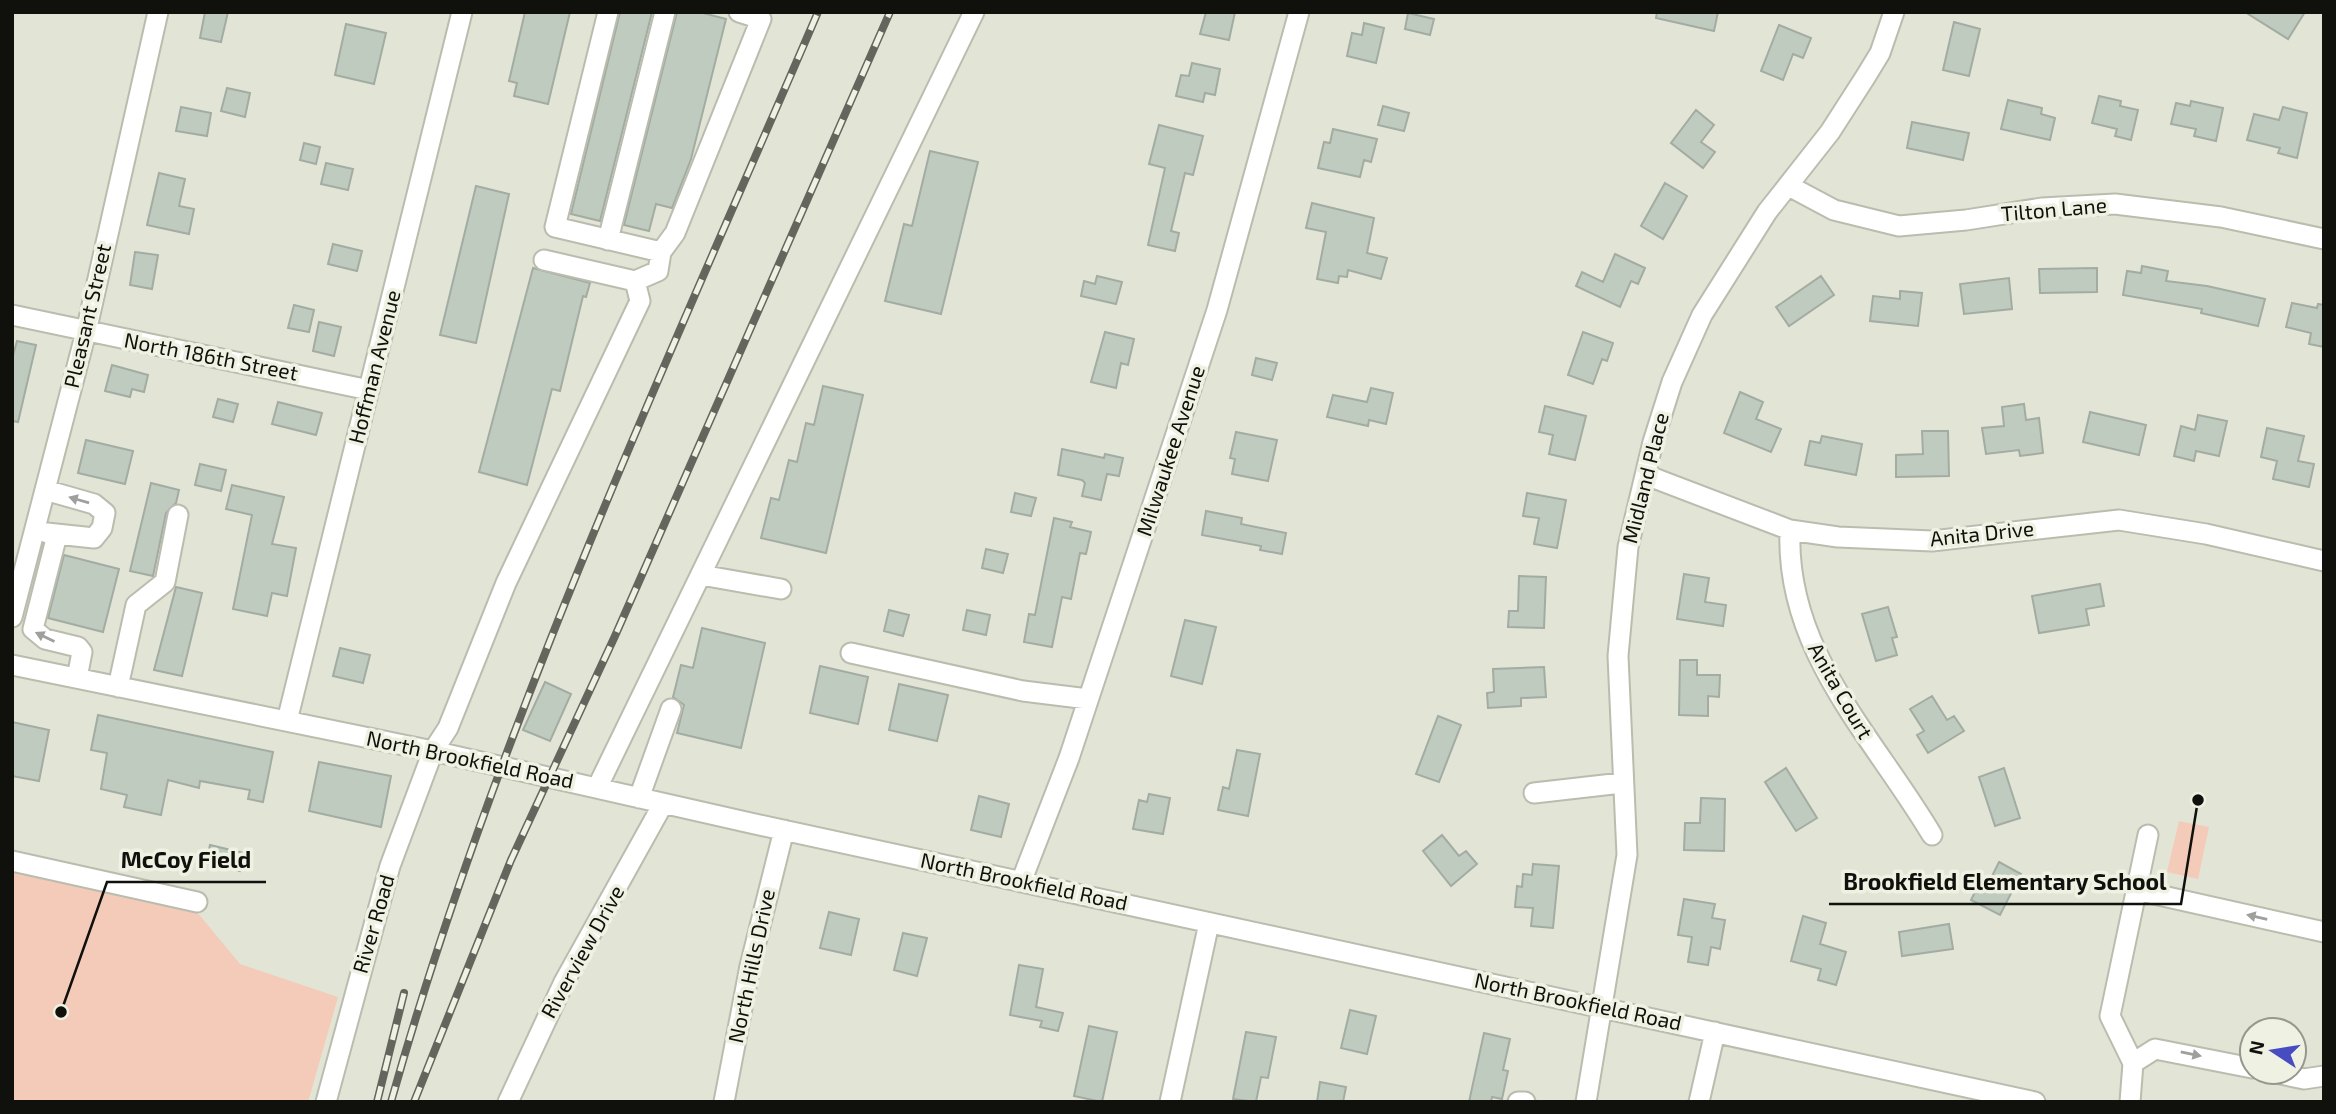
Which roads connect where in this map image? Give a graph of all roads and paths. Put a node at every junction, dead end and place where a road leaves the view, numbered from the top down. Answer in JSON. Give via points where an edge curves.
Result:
{"nodes":[{"id":1,"x":158,"y":12,"type":"edge"},
{"id":2,"x":462,"y":12,"type":"edge"},
{"id":3,"x":608,"y":12,"type":"edge"},
{"id":4,"x":665,"y":12,"type":"edge"},
{"id":5,"x":738,"y":12,"type":"edge"},
{"id":6,"x":974,"y":12,"type":"edge"},
{"id":7,"x":1299,"y":12,"type":"edge"},
{"id":8,"x":1894,"y":12,"type":"edge"},
{"id":9,"x":766,"y":15,"type":"edge"},
{"id":10,"x":1789,"y":186,"type":"junction"},
{"id":11,"x":608,"y":240,"type":"junction"},
{"id":12,"x":2324,"y":240,"type":"edge"},
{"id":13,"x":661,"y":253,"type":"junction"},
{"id":14,"x":544,"y":260,"type":"dead end"},
{"id":15,"x":635,"y":281,"type":"junction"},
{"id":16,"x":12,"y":315,"type":"edge"},
{"id":17,"x":86,"y":332,"type":"junction"},
{"id":18,"x":369,"y":390,"type":"junction"},
{"id":19,"x":1646,"y":475,"type":"junction"},
{"id":20,"x":46,"y":490,"type":"junction"},
{"id":21,"x":178,"y":515,"type":"dead end"},
{"id":22,"x":1790,"y":530,"type":"junction"},
{"id":23,"x":35,"y":531,"type":"junction"},
{"id":24,"x":57,"y":535,"type":"junction"},
{"id":25,"x":2324,"y":561,"type":"edge"},
{"id":26,"x":701,"y":575,"type":"junction"},
{"id":27,"x":780,"y":589,"type":"dead end"},
{"id":28,"x":12,"y":617,"type":"edge"},
{"id":29,"x":851,"y":653,"type":"dead end"},
{"id":30,"x":12,"y":665,"type":"edge"},
{"id":31,"x":77,"y":678,"type":"junction"},
{"id":32,"x":118,"y":687,"type":"junction"},
{"id":33,"x":1088,"y":699,"type":"junction"},
{"id":34,"x":671,"y":709,"type":"dead end"},
{"id":35,"x":287,"y":721,"type":"junction"},
{"id":36,"x":433,"y":751,"type":"junction"},
{"id":37,"x":1622,"y":783,"type":"junction"},
{"id":38,"x":597,"y":788,"type":"junction"},
{"id":39,"x":1534,"y":793,"type":"dead end"},
{"id":40,"x":639,"y":798,"type":"junction"},
{"id":41,"x":663,"y":804,"type":"junction"},
{"id":42,"x":784,"y":830,"type":"junction"},
{"id":43,"x":1932,"y":835,"type":"dead end"},
{"id":44,"x":2148,"y":835,"type":"dead end"},
{"id":45,"x":12,"y":861,"type":"edge"},
{"id":46,"x":1021,"y":882,"type":"junction"},
{"id":47,"x":2136,"y":890,"type":"junction"},
{"id":48,"x":198,"y":902,"type":"dead end"},
{"id":49,"x":1209,"y":923,"type":"junction"},
{"id":50,"x":2324,"y":932,"type":"edge"},
{"id":51,"x":1602,"y":1007,"type":"junction"},
{"id":52,"x":1715,"y":1032,"type":"junction"},
{"id":53,"x":2133,"y":1063,"type":"junction"},
{"id":54,"x":2238,"y":1065,"type":"edge"},
{"id":55,"x":326,"y":1102,"type":"edge"},
{"id":56,"x":508,"y":1102,"type":"edge"},
{"id":57,"x":724,"y":1102,"type":"edge"},
{"id":58,"x":1170,"y":1102,"type":"edge"},
{"id":59,"x":1518,"y":1102,"type":"edge"},
{"id":60,"x":1525,"y":1102,"type":"edge"},
{"id":61,"x":1586,"y":1102,"type":"edge"},
{"id":62,"x":1699,"y":1102,"type":"edge"},
{"id":63,"x":2035,"y":1102,"type":"edge"},
{"id":64,"x":2130,"y":1102,"type":"edge"}],
"edges":[{"from":1,"to":17,"type":"street","name":"Pleasant Street"},
{"from":2,"to":18,"type":"street","name":"Hoffman Avenue"},
{"from":3,"to":11,"type":"street","via":[[555,227]]},
{"from":4,"to":11,"type":"street"},
{"from":5,"to":9,"type":"street"},
{"from":6,"to":26,"type":"street"},
{"from":7,"to":33,"type":"street","name":"Milwaukee Avenue","via":[[1217,310]]},
{"from":8,"to":10,"type":"street","name":"Midland Place","via":[[1866,76]]},
{"from":9,"to":13,"type":"street","via":[[675,233]]},
{"from":10,"to":12,"type":"street","name":"Tilton Lane","via":[[1834,210],[1899,226],[2115,204],[2221,217]]},
{"from":10,"to":19,"type":"street","name":"Midland Place","via":[[1767,212],[1702,315],[1672,382]]},
{"from":11,"to":13,"type":"street"},
{"from":13,"to":15,"type":"street","via":[[658,271]]},
{"from":14,"to":15,"type":"street"},
{"from":15,"to":36,"type":"street","name":"River Road","via":[[640,301],[506,583],[448,728]]},
{"from":16,"to":17,"type":"street","name":"North 186th Street"},
{"from":17,"to":18,"type":"street","name":"North 186th Street"},
{"from":17,"to":20,"type":"street","name":"Pleasant Street"},
{"from":18,"to":35,"type":"street","name":"Hoffman Avenue"},
{"from":19,"to":22,"type":"street","name":"Anita Drive"},
{"from":19,"to":37,"type":"street","name":"Midland Place","via":[[1628,547],[1618,656]]},
{"from":20,"to":23,"type":"street","name":"Pleasant Street"},
{"from":24,"to":20,"type":"street","one_way":true,"via":[[94,538],[102,528],[104,513],[94,504]]},
{"from":21,"to":32,"type":"street","via":[[165,582],[136,605]]},
{"from":22,"to":25,"type":"street","name":"Anita Drive","via":[[1932,541],[2119,520]]},
{"from":22,"to":43,"type":"street","name":"Anita Court","via":[[1789,558],[1796,594],[1820,663],[1856,726]]},
{"from":23,"to":24,"type":"street"},
{"from":23,"to":28,"type":"street","name":"Pleasant Street"},
{"from":31,"to":24,"type":"street","one_way":true,"via":[[82,652],[78,647],[39,636],[33,629]]},
{"from":26,"to":27,"type":"street"},
{"from":26,"to":38,"type":"street"},
{"from":29,"to":33,"type":"street","via":[[1023,691]]},
{"from":30,"to":31,"type":"street","name":"North Brookfield Road"},
{"from":31,"to":32,"type":"street","name":"North Brookfield Road"},
{"from":32,"to":35,"type":"street","name":"North Brookfield Road"},
{"from":33,"to":46,"type":"street","name":"Milwaukee Avenue"},
{"from":34,"to":40,"type":"street"},
{"from":35,"to":36,"type":"street","name":"North Brookfield Road"},
{"from":36,"to":38,"type":"street","name":"North Brookfield Road"},
{"from":36,"to":55,"type":"street","name":"River Road","via":[[390,866]]},
{"from":37,"to":39,"type":"street"},
{"from":37,"to":51,"type":"street","name":"Midland Place","via":[[1627,855]]},
{"from":38,"to":40,"type":"street","name":"North Brookfield Road"},
{"from":40,"to":41,"type":"street","name":"North Brookfield Road"},
{"from":41,"to":42,"type":"street","name":"North Brookfield Road"},
{"from":41,"to":56,"type":"street","name":"Riverview Drive","via":[[564,982]]},
{"from":42,"to":46,"type":"street","name":"North Brookfield Road"},
{"from":42,"to":57,"type":"street","name":"North Hills Drive","via":[[750,966]]},
{"from":44,"to":47,"type":"street"},
{"from":45,"to":48,"type":"street"},
{"from":46,"to":49,"type":"street","name":"North Brookfield Road"},
{"from":50,"to":47,"type":"street","one_way":true},
{"from":47,"to":53,"type":"street","via":[[2110,1016]]},
{"from":49,"to":51,"type":"street","name":"North Brookfield Road"},
{"from":49,"to":58,"type":"street"},
{"from":51,"to":52,"type":"street","name":"North Brookfield Road"},
{"from":51,"to":61,"type":"street","name":"Midland Place"},
{"from":52,"to":62,"type":"street"},
{"from":52,"to":63,"type":"street","name":"North Brookfield Road"},
{"from":53,"to":54,"type":"street","one_way":true,"via":[[2155,1049]]},
{"from":53,"to":64,"type":"street"},
{"from":59,"to":60,"type":"street"}]}
